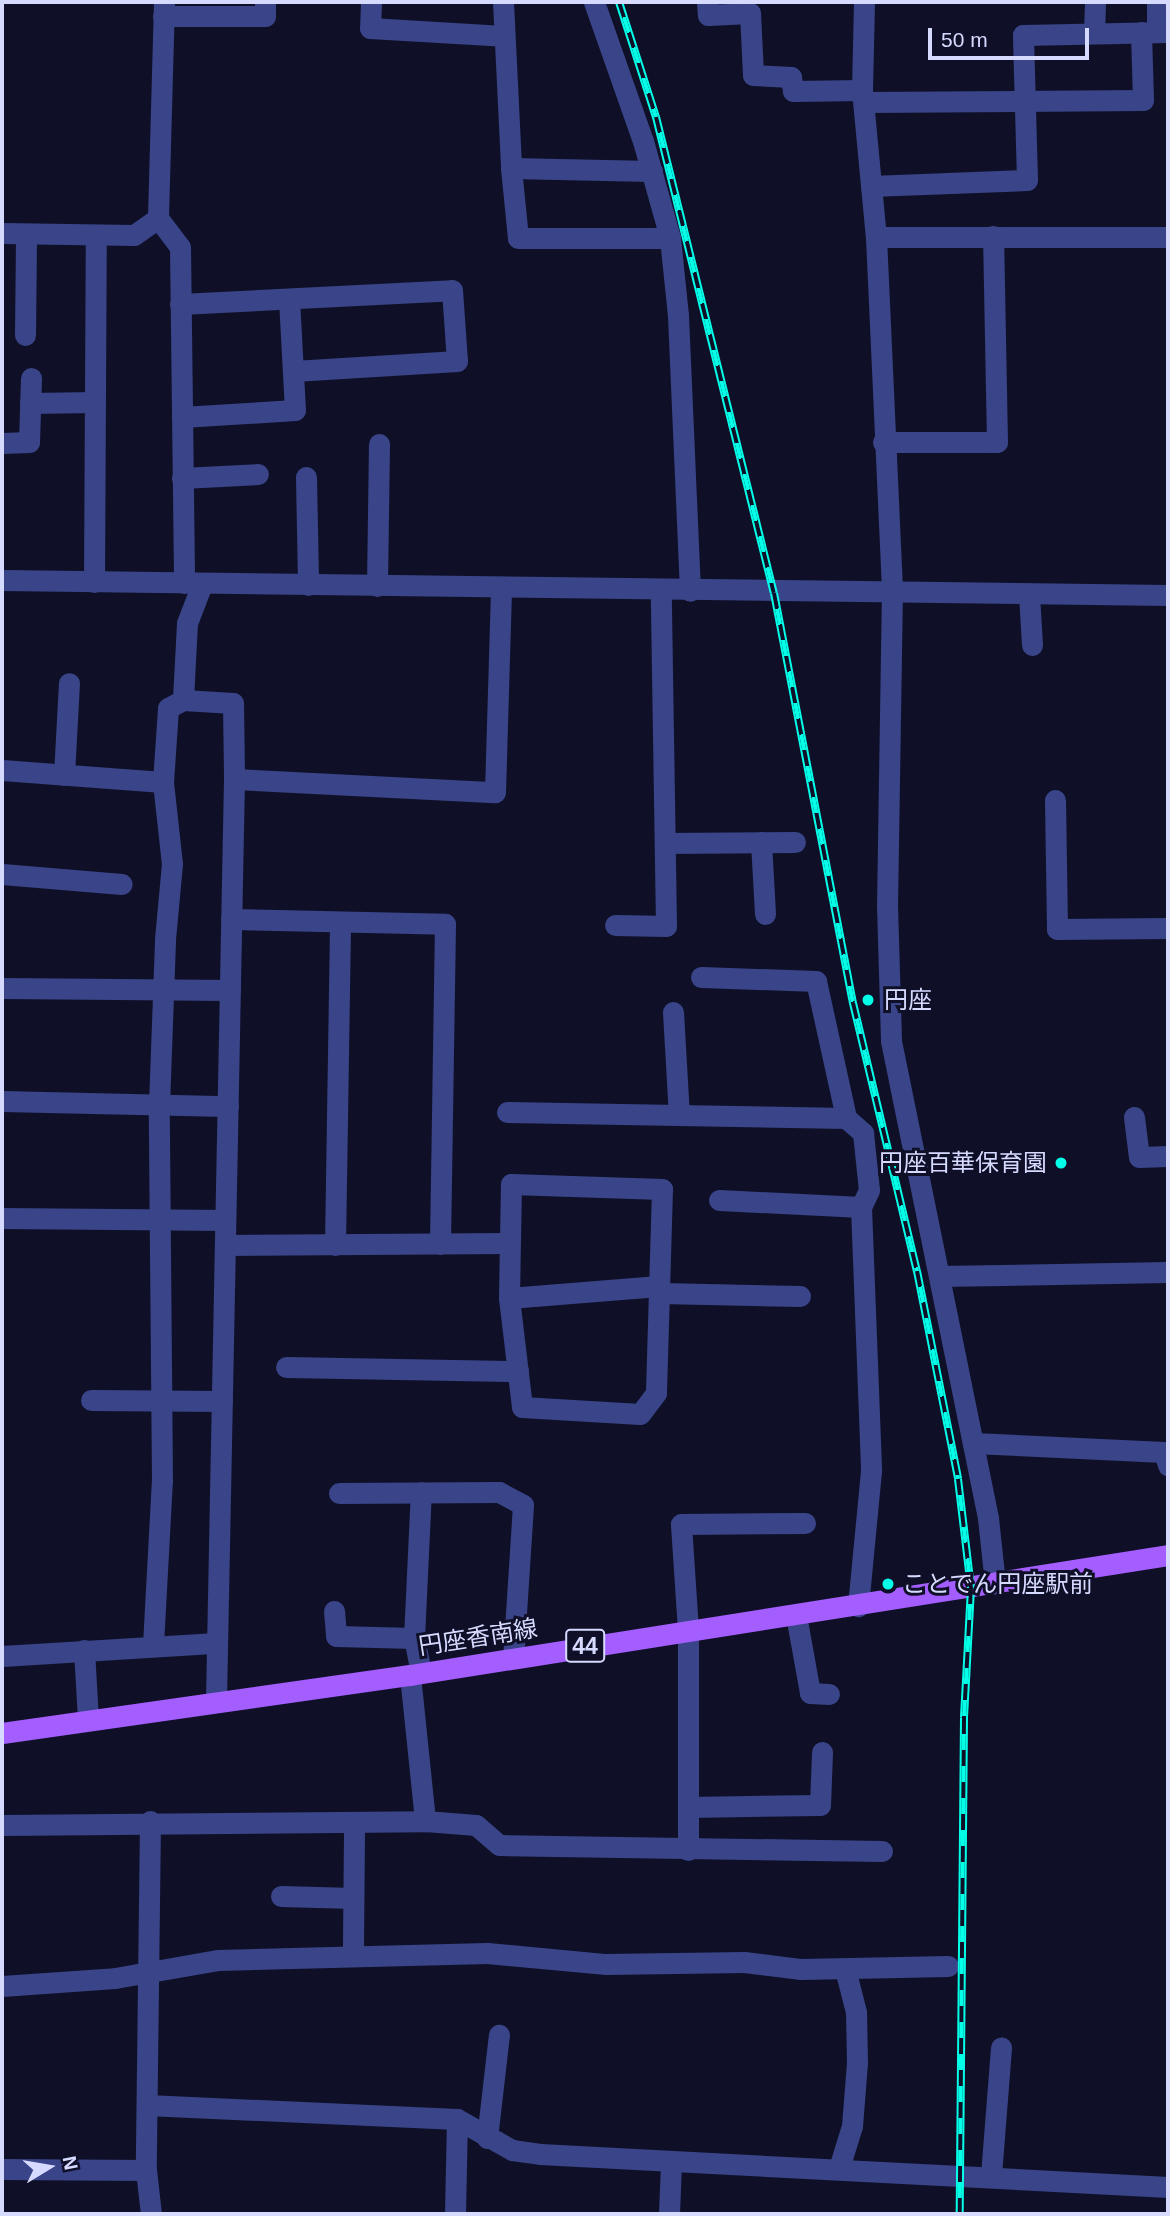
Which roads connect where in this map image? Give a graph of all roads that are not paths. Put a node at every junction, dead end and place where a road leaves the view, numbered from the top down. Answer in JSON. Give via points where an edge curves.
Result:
{"nodes":[{"id":1,"x":265,"y":2,"type":"edge"},
{"id":2,"x":371,"y":2,"type":"edge"},
{"id":3,"x":503,"y":2,"type":"edge"},
{"id":4,"x":594,"y":2,"type":"edge"},
{"id":5,"x":707,"y":2,"type":"edge"},
{"id":6,"x":864,"y":2,"type":"edge"},
{"id":7,"x":1095,"y":2,"type":"edge"},
{"id":8,"x":1157,"y":2,"type":"edge"},
{"id":9,"x":164,"y":9,"type":"edge"},
{"id":10,"x":1094,"y":32,"type":"junction"},
{"id":11,"x":1155,"y":32,"type":"edge"},
{"id":12,"x":503,"y":36,"type":"junction"},
{"id":13,"x":863,"y":96,"type":"junction"},
{"id":14,"x":1025,"y":100,"type":"junction"},
{"id":15,"x":512,"y":168,"type":"junction"},
{"id":16,"x":652,"y":171,"type":"junction"},
{"id":17,"x":871,"y":186,"type":"junction"},
{"id":18,"x":158,"y":218,"type":"junction"},
{"id":19,"x":2,"y":233,"type":"edge"},
{"id":20,"x":26,"y":234,"type":"junction"},
{"id":21,"x":96,"y":235,"type":"junction"},
{"id":22,"x":993,"y":236,"type":"junction"},
{"id":23,"x":876,"y":237,"type":"junction"},
{"id":24,"x":1168,"y":237,"type":"edge"},
{"id":25,"x":670,"y":238,"type":"junction"},
{"id":26,"x":289,"y":300,"type":"junction"},
{"id":27,"x":180,"y":304,"type":"junction"},
{"id":28,"x":25,"y":335,"type":"dead end"},
{"id":29,"x":293,"y":371,"type":"junction"},
{"id":30,"x":31,"y":378,"type":"dead end"},
{"id":31,"x":95,"y":402,"type":"junction"},
{"id":32,"x":30,"y":403,"type":"junction"},
{"id":33,"x":182,"y":417,"type":"junction"},
{"id":34,"x":883,"y":442,"type":"junction"},
{"id":35,"x":2,"y":443,"type":"edge"},
{"id":36,"x":379,"y":444,"type":"dead end"},
{"id":37,"x":258,"y":474,"type":"dead end"},
{"id":38,"x":306,"y":477,"type":"dead end"},
{"id":39,"x":183,"y":478,"type":"junction"},
{"id":40,"x":2,"y":580,"type":"edge"},
{"id":41,"x":94,"y":582,"type":"junction"},
{"id":42,"x":193,"y":583,"type":"junction"},
{"id":43,"x":308,"y":585,"type":"junction"},
{"id":44,"x":377,"y":586,"type":"junction"},
{"id":45,"x":501,"y":588,"type":"junction"},
{"id":46,"x":892,"y":589,"type":"junction"},
{"id":47,"x":661,"y":591,"type":"junction"},
{"id":48,"x":690,"y":592,"type":"junction"},
{"id":49,"x":1029,"y":594,"type":"junction"},
{"id":50,"x":1168,"y":595,"type":"edge"},
{"id":51,"x":1032,"y":645,"type":"dead end"},
{"id":52,"x":69,"y":683,"type":"dead end"},
{"id":53,"x":183,"y":700,"type":"junction"},
{"id":54,"x":2,"y":770,"type":"edge"},
{"id":55,"x":64,"y":775,"type":"junction"},
{"id":56,"x":234,"y":779,"type":"junction"},
{"id":57,"x":163,"y":782,"type":"junction"},
{"id":58,"x":1055,"y":800,"type":"dead end"},
{"id":59,"x":665,"y":842,"type":"junction"},
{"id":60,"x":761,"y":842,"type":"junction"},
{"id":61,"x":795,"y":842,"type":"dead end"},
{"id":62,"x":2,"y":874,"type":"edge"},
{"id":63,"x":122,"y":884,"type":"dead end"},
{"id":64,"x":765,"y":914,"type":"dead end"},
{"id":65,"x":231,"y":919,"type":"junction"},
{"id":66,"x":340,"y":922,"type":"junction"},
{"id":67,"x":615,"y":925,"type":"dead end"},
{"id":68,"x":1168,"y":929,"type":"edge"},
{"id":69,"x":701,"y":977,"type":"dead end"},
{"id":70,"x":2,"y":988,"type":"edge"},
{"id":71,"x":164,"y":989,"type":"junction"},
{"id":72,"x":230,"y":990,"type":"junction"},
{"id":73,"x":673,"y":1012,"type":"dead end"},
{"id":74,"x":2,"y":1101,"type":"edge"},
{"id":75,"x":159,"y":1105,"type":"junction"},
{"id":76,"x":228,"y":1107,"type":"junction"},
{"id":77,"x":508,"y":1112,"type":"dead end"},
{"id":78,"x":679,"y":1115,"type":"junction"},
{"id":79,"x":1134,"y":1117,"type":"dead end"},
{"id":80,"x":846,"y":1118,"type":"junction"},
{"id":81,"x":1168,"y":1156,"type":"edge"},
{"id":82,"x":719,"y":1200,"type":"dead end"},
{"id":83,"x":861,"y":1206,"type":"junction"},
{"id":84,"x":2,"y":1218,"type":"edge"},
{"id":85,"x":160,"y":1219,"type":"junction"},
{"id":86,"x":225,"y":1220,"type":"junction"},
{"id":87,"x":508,"y":1243,"type":"junction"},
{"id":88,"x":440,"y":1244,"type":"junction"},
{"id":89,"x":225,"y":1245,"type":"junction"},
{"id":90,"x":335,"y":1245,"type":"junction"},
{"id":91,"x":1168,"y":1272,"type":"edge"},
{"id":92,"x":939,"y":1276,"type":"junction"},
{"id":93,"x":659,"y":1290,"type":"junction"},
{"id":94,"x":800,"y":1296,"type":"dead end"},
{"id":95,"x":509,"y":1298,"type":"junction"},
{"id":96,"x":286,"y":1367,"type":"dead end"},
{"id":97,"x":518,"y":1371,"type":"junction"},
{"id":98,"x":91,"y":1401,"type":"dead end"},
{"id":99,"x":158,"y":1401,"type":"junction"},
{"id":100,"x":222,"y":1401,"type":"junction"},
{"id":101,"x":973,"y":1443,"type":"junction"},
{"id":102,"x":1168,"y":1465,"type":"edge"},
{"id":103,"x":421,"y":1492,"type":"junction"},
{"id":104,"x":339,"y":1493,"type":"dead end"},
{"id":105,"x":805,"y":1523,"type":"dead end"},
{"id":106,"x":1168,"y":1555,"type":"edge"},
{"id":107,"x":995,"y":1584,"type":"junction"},
{"id":108,"x":858,"y":1606,"type":"junction"},
{"id":109,"x":334,"y":1611,"type":"dead end"},
{"id":110,"x":796,"y":1615,"type":"junction"},
{"id":111,"x":688,"y":1630,"type":"junction"},
{"id":112,"x":414,"y":1638,"type":"junction"},
{"id":113,"x":217,"y":1643,"type":"junction"},
{"id":114,"x":153,"y":1645,"type":"junction"},
{"id":115,"x":84,"y":1650,"type":"junction"},
{"id":116,"x":2,"y":1656,"type":"edge"},
{"id":117,"x":513,"y":1658,"type":"junction"},
{"id":118,"x":415,"y":1674,"type":"junction"},
{"id":119,"x":829,"y":1694,"type":"dead end"},
{"id":120,"x":216,"y":1702,"type":"junction"},
{"id":121,"x":88,"y":1720,"type":"junction"},
{"id":122,"x":2,"y":1733,"type":"edge"},
{"id":123,"x":822,"y":1752,"type":"dead end"},
{"id":124,"x":688,"y":1807,"type":"junction"},
{"id":125,"x":150,"y":1821,"type":"junction"},
{"id":126,"x":425,"y":1821,"type":"junction"},
{"id":127,"x":354,"y":1822,"type":"junction"},
{"id":128,"x":2,"y":1825,"type":"edge"},
{"id":129,"x":688,"y":1850,"type":"junction"},
{"id":130,"x":882,"y":1851,"type":"dead end"},
{"id":131,"x":281,"y":1896,"type":"dead end"},
{"id":132,"x":354,"y":1898,"type":"junction"},
{"id":133,"x":353,"y":1946,"type":"dead end"},
{"id":134,"x":948,"y":1966,"type":"dead end"},
{"id":135,"x":845,"y":1969,"type":"junction"},
{"id":136,"x":146,"y":1970,"type":"junction"},
{"id":137,"x":2,"y":1986,"type":"edge"},
{"id":138,"x":499,"y":2035,"type":"dead end"},
{"id":139,"x":1001,"y":2047,"type":"dead end"},
{"id":140,"x":148,"y":2105,"type":"junction"},
{"id":141,"x":457,"y":2119,"type":"junction"},
{"id":142,"x":487,"y":2138,"type":"junction"},
{"id":143,"x":671,"y":2162,"type":"junction"},
{"id":144,"x":839,"y":2168,"type":"junction"},
{"id":145,"x":2,"y":2169,"type":"edge"},
{"id":146,"x":146,"y":2171,"type":"junction"},
{"id":147,"x":991,"y":2175,"type":"junction"},
{"id":148,"x":1168,"y":2187,"type":"edge"},
{"id":149,"x":151,"y":2214,"type":"edge"},
{"id":150,"x":455,"y":2214,"type":"edge"},
{"id":151,"x":669,"y":2214,"type":"edge"}],
"edges":[{"from":1,"to":9,"type":"street","via":[[265,16]]},
{"from":2,"to":12,"type":"street","via":[[370,28]]},
{"from":3,"to":12,"type":"street"},
{"from":4,"to":16,"type":"street"},
{"from":5,"to":13,"type":"street","via":[[708,15],[750,13],[754,75],[791,77],[793,91]]},
{"from":6,"to":13,"type":"street"},
{"from":7,"to":10,"type":"street"},
{"from":8,"to":11,"type":"street"},
{"from":9,"to":18,"type":"street"},
{"from":10,"to":11,"type":"street"},
{"from":10,"to":14,"type":"street","via":[[1023,35]]},
{"from":11,"to":14,"type":"street","via":[[1143,100]]},
{"from":12,"to":15,"type":"street"},
{"from":13,"to":14,"type":"street"},
{"from":13,"to":17,"type":"street"},
{"from":14,"to":17,"type":"street","via":[[1027,180]]},
{"from":15,"to":16,"type":"street"},
{"from":15,"to":25,"type":"street","via":[[518,238]]},
{"from":16,"to":25,"type":"street"},
{"from":17,"to":23,"type":"street"},
{"from":18,"to":21,"type":"street","via":[[134,235]]},
{"from":18,"to":27,"type":"street","via":[[180,247]]},
{"from":19,"to":20,"type":"street"},
{"from":20,"to":21,"type":"street"},
{"from":20,"to":28,"type":"street"},
{"from":21,"to":31,"type":"street"},
{"from":22,"to":23,"type":"street"},
{"from":22,"to":24,"type":"street"},
{"from":22,"to":34,"type":"street","via":[[997,442]]},
{"from":23,"to":34,"type":"street"},
{"from":25,"to":48,"type":"street","via":[[678,316]]},
{"from":26,"to":27,"type":"street"},
{"from":26,"to":29,"type":"street"},
{"from":26,"to":29,"type":"street","via":[[452,290],[457,361]]},
{"from":27,"to":33,"type":"street"},
{"from":29,"to":33,"type":"street","via":[[295,410]]},
{"from":30,"to":32,"type":"street"},
{"from":31,"to":32,"type":"street"},
{"from":31,"to":41,"type":"street"},
{"from":32,"to":35,"type":"street","via":[[29,442]]},
{"from":33,"to":39,"type":"street"},
{"from":34,"to":46,"type":"street"},
{"from":36,"to":44,"type":"street"},
{"from":37,"to":39,"type":"street"},
{"from":38,"to":43,"type":"street"},
{"from":39,"to":42,"type":"street"},
{"from":40,"to":41,"type":"street"},
{"from":41,"to":42,"type":"street"},
{"from":42,"to":43,"type":"street"},
{"from":42,"to":53,"type":"street"},
{"from":43,"to":44,"type":"street"},
{"from":44,"to":45,"type":"street"},
{"from":45,"to":47,"type":"street"},
{"from":45,"to":56,"type":"street","via":[[495,792]]},
{"from":46,"to":48,"type":"street"},
{"from":46,"to":49,"type":"street"},
{"from":46,"to":92,"type":"street","via":[[887,905],[891,1041]]},
{"from":47,"to":48,"type":"street"},
{"from":47,"to":59,"type":"street"},
{"from":49,"to":50,"type":"street"},
{"from":49,"to":51,"type":"street"},
{"from":52,"to":55,"type":"street"},
{"from":53,"to":56,"type":"street","via":[[233,703]]},
{"from":53,"to":57,"type":"street","via":[[168,708]]},
{"from":54,"to":55,"type":"street"},
{"from":55,"to":57,"type":"street"},
{"from":56,"to":65,"type":"street"},
{"from":57,"to":71,"type":"street","via":[[172,864]]},
{"from":58,"to":68,"type":"street","via":[[1057,929]]},
{"from":59,"to":60,"type":"street"},
{"from":59,"to":67,"type":"street","via":[[666,926]]},
{"from":60,"to":61,"type":"street"},
{"from":60,"to":64,"type":"street"},
{"from":62,"to":63,"type":"street"},
{"from":65,"to":66,"type":"street"},
{"from":65,"to":72,"type":"street"},
{"from":66,"to":88,"type":"street","via":[[445,924]]},
{"from":66,"to":90,"type":"street"},
{"from":69,"to":80,"type":"street","via":[[816,981]]},
{"from":70,"to":71,"type":"street"},
{"from":71,"to":72,"type":"street"},
{"from":71,"to":75,"type":"street"},
{"from":72,"to":76,"type":"street"},
{"from":73,"to":78,"type":"street"},
{"from":74,"to":75,"type":"street"},
{"from":75,"to":76,"type":"street"},
{"from":75,"to":85,"type":"street"},
{"from":76,"to":86,"type":"street"},
{"from":77,"to":78,"type":"street"},
{"from":78,"to":80,"type":"street"},
{"from":79,"to":81,"type":"street","via":[[1139,1157]]},
{"from":80,"to":83,"type":"street","via":[[863,1133],[869,1189]]},
{"from":82,"to":83,"type":"street"},
{"from":83,"to":108,"type":"street","via":[[871,1471]]},
{"from":84,"to":85,"type":"street"},
{"from":85,"to":86,"type":"street"},
{"from":85,"to":99,"type":"street"},
{"from":86,"to":89,"type":"street"},
{"from":87,"to":88,"type":"street"},
{"from":87,"to":93,"type":"street","via":[[511,1184],[662,1189]]},
{"from":87,"to":95,"type":"street"},
{"from":88,"to":90,"type":"street"},
{"from":89,"to":90,"type":"street"},
{"from":89,"to":100,"type":"street"},
{"from":91,"to":92,"type":"street"},
{"from":92,"to":101,"type":"street"},
{"from":93,"to":94,"type":"street"},
{"from":93,"to":95,"type":"street"},
{"from":93,"to":97,"type":"street","via":[[656,1393],[640,1414],[522,1406]]},
{"from":95,"to":97,"type":"street"},
{"from":96,"to":97,"type":"street"},
{"from":98,"to":99,"type":"street"},
{"from":99,"to":100,"type":"street"},
{"from":99,"to":114,"type":"street","via":[[162,1494]]},
{"from":100,"to":113,"type":"street"},
{"from":101,"to":102,"type":"street","via":[[1164,1452]]},
{"from":101,"to":107,"type":"street"},
{"from":103,"to":104,"type":"street"},
{"from":103,"to":112,"type":"street"},
{"from":103,"to":117,"type":"street","via":[[499,1492],[523,1505]]},
{"from":105,"to":111,"type":"street","via":[[681,1524]]},
{"from":106,"to":107,"type":"main road","name":"円座香南線","number":"44"},
{"from":107,"to":108,"type":"main road","name":"円座香南線","number":"44"},
{"from":108,"to":110,"type":"main road","name":"円座香南線","number":"44"},
{"from":109,"to":112,"type":"street","via":[[336,1636]]},
{"from":110,"to":111,"type":"main road","name":"円座香南線","number":"44"},
{"from":110,"to":119,"type":"street","via":[[810,1693]]},
{"from":111,"to":117,"type":"main road","name":"円座香南線","number":"44"},
{"from":111,"to":124,"type":"street"},
{"from":112,"to":118,"type":"street"},
{"from":113,"to":114,"type":"street"},
{"from":113,"to":120,"type":"street"},
{"from":114,"to":115,"type":"street"},
{"from":115,"to":116,"type":"street"},
{"from":115,"to":121,"type":"street"},
{"from":117,"to":118,"type":"main road","name":"円座香南線","number":"44"},
{"from":118,"to":120,"type":"main road","name":"円座香南線","number":"44"},
{"from":118,"to":126,"type":"street"},
{"from":120,"to":121,"type":"main road","name":"円座香南線","number":"44"},
{"from":121,"to":122,"type":"main road","name":"円座香南線","number":"44"},
{"from":123,"to":124,"type":"street","via":[[820,1805]]},
{"from":124,"to":129,"type":"street"},
{"from":125,"to":127,"type":"street"},
{"from":125,"to":128,"type":"street"},
{"from":125,"to":136,"type":"street"},
{"from":126,"to":127,"type":"street"},
{"from":126,"to":129,"type":"street","via":[[476,1825],[499,1845]]},
{"from":127,"to":132,"type":"street"},
{"from":129,"to":130,"type":"street"},
{"from":131,"to":132,"type":"street"},
{"from":132,"to":133,"type":"street"},
{"from":134,"to":135,"type":"street"},
{"from":135,"to":136,"type":"street","via":[[744,1962],[606,1964],[487,1953],[218,1960]]},
{"from":135,"to":144,"type":"street","via":[[856,2012],[857,2063],[852,2126]]},
{"from":136,"to":137,"type":"street","via":[[86,1981]]},
{"from":136,"to":140,"type":"street"},
{"from":138,"to":142,"type":"street"},
{"from":139,"to":147,"type":"street"},
{"from":140,"to":141,"type":"street"},
{"from":140,"to":146,"type":"street"},
{"from":141,"to":142,"type":"street"},
{"from":141,"to":150,"type":"street"},
{"from":142,"to":143,"type":"street","via":[[512,2150],[540,2154]]},
{"from":143,"to":144,"type":"street"},
{"from":143,"to":151,"type":"street"},
{"from":144,"to":147,"type":"street"},
{"from":145,"to":146,"type":"street"},
{"from":146,"to":149,"type":"street"},
{"from":147,"to":148,"type":"street"}]}
